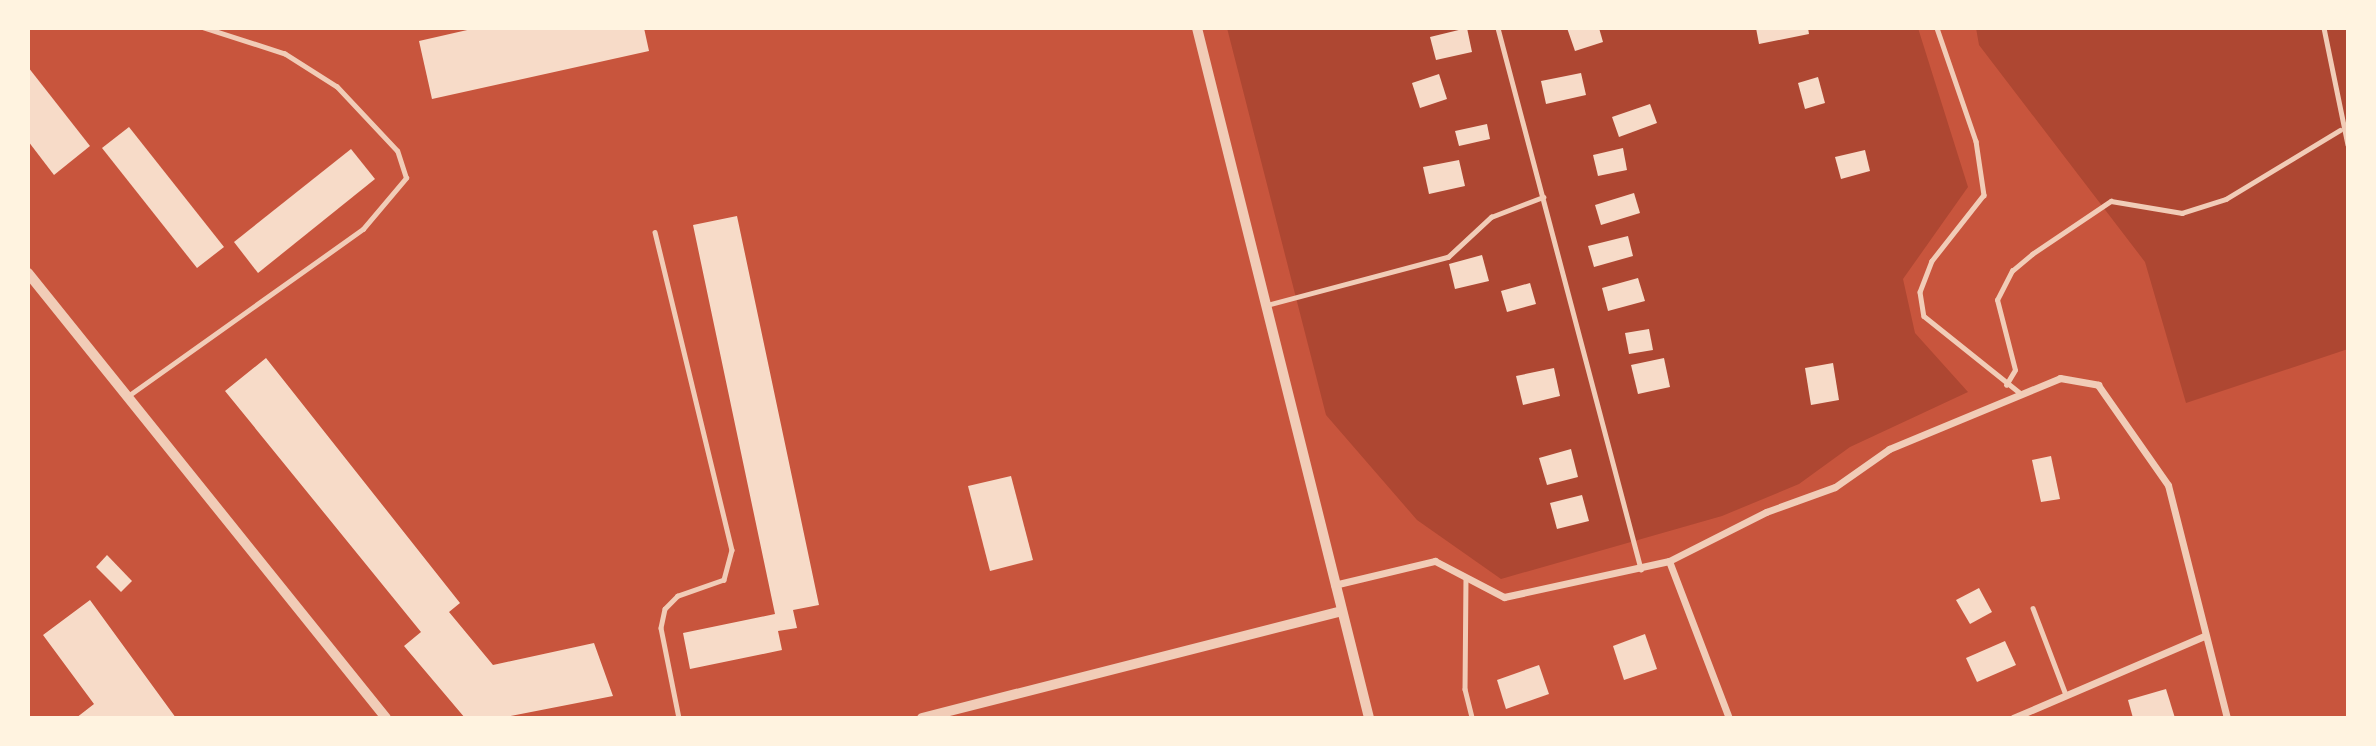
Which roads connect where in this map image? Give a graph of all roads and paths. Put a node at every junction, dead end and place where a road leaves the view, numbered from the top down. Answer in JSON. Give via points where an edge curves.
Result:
{"nodes":[{"id":1,"x":204,"y":28,"type":"edge"},
{"id":2,"x":1197,"y":28,"type":"edge"},
{"id":3,"x":1499,"y":28,"type":"edge"},
{"id":4,"x":1937,"y":28,"type":"edge"},
{"id":5,"x":2323,"y":28,"type":"edge"},
{"id":6,"x":2340,"y":130,"type":"junction"},
{"id":7,"x":2348,"y":145,"type":"edge"},
{"id":8,"x":1543,"y":197,"type":"junction"},
{"id":9,"x":655,"y":232,"type":"dead end"},
{"id":10,"x":28,"y":272,"type":"edge"},
{"id":11,"x":1267,"y":305,"type":"junction"},
{"id":12,"x":2006,"y":385,"type":"junction"},
{"id":13,"x":2019,"y":392,"type":"junction"},
{"id":14,"x":127,"y":396,"type":"junction"},
{"id":15,"x":1669,"y":561,"type":"junction"},
{"id":16,"x":1641,"y":569,"type":"junction"},
{"id":17,"x":1466,"y":577,"type":"junction"},
{"id":18,"x":1334,"y":585,"type":"junction"},
{"id":19,"x":2034,"y":608,"type":"dead end"},
{"id":20,"x":1341,"y":611,"type":"junction"},
{"id":21,"x":2204,"y":636,"type":"junction"},
{"id":22,"x":2066,"y":695,"type":"junction"},
{"id":23,"x":386,"y":718,"type":"edge"},
{"id":24,"x":679,"y":718,"type":"edge"},
{"id":25,"x":922,"y":718,"type":"edge"},
{"id":26,"x":1368,"y":718,"type":"edge"},
{"id":27,"x":1472,"y":718,"type":"edge"},
{"id":28,"x":1729,"y":718,"type":"edge"},
{"id":29,"x":2013,"y":718,"type":"edge"},
{"id":30,"x":2227,"y":718,"type":"edge"}],
"edges":[{"from":1,"to":14,"type":"lane","via":[[285,54],[337,87],[397,151],[406,178],[400,192],[352,237]]},
{"from":2,"to":11,"type":"street"},
{"from":3,"to":8,"type":"lane"},
{"from":4,"to":12,"type":"lane","via":[[1976,141],[1984,195],[1932,261],[1920,292],[1924,316]]},
{"from":5,"to":6,"type":"lane","via":[[2340,96]]},
{"from":6,"to":7,"type":"lane"},
{"from":6,"to":12,"type":"lane","via":[[2226,199],[2182,213],[2112,201],[2032,254],[2012,271],[1997,300],[2015,370]]},
{"from":8,"to":11,"type":"lane","via":[[1491,217],[1448,257]]},
{"from":8,"to":16,"type":"lane"},
{"from":9,"to":24,"type":"lane","via":[[732,550],[724,580],[678,596],[665,610],[661,628]]},
{"from":10,"to":14,"type":"street"},
{"from":11,"to":18,"type":"street"},
{"from":12,"to":13,"type":"lane"},
{"from":13,"to":15,"type":"street","via":[[1889,449],[1835,487],[1766,512]]},
{"from":13,"to":21,"type":"street","via":[[2060,378],[2098,385],[2168,485]]},
{"from":14,"to":23,"type":"street"},
{"from":15,"to":16,"type":"street"},
{"from":15,"to":28,"type":"street"},
{"from":16,"to":17,"type":"street","via":[[1504,597]]},
{"from":17,"to":18,"type":"street","via":[[1435,561]]},
{"from":17,"to":27,"type":"lane","via":[[1465,689]]},
{"from":18,"to":20,"type":"street"},
{"from":19,"to":22,"type":"lane"},
{"from":20,"to":25,"type":"street"},
{"from":20,"to":26,"type":"street"},
{"from":21,"to":22,"type":"street"},
{"from":21,"to":30,"type":"street"},
{"from":22,"to":29,"type":"street"}]}
